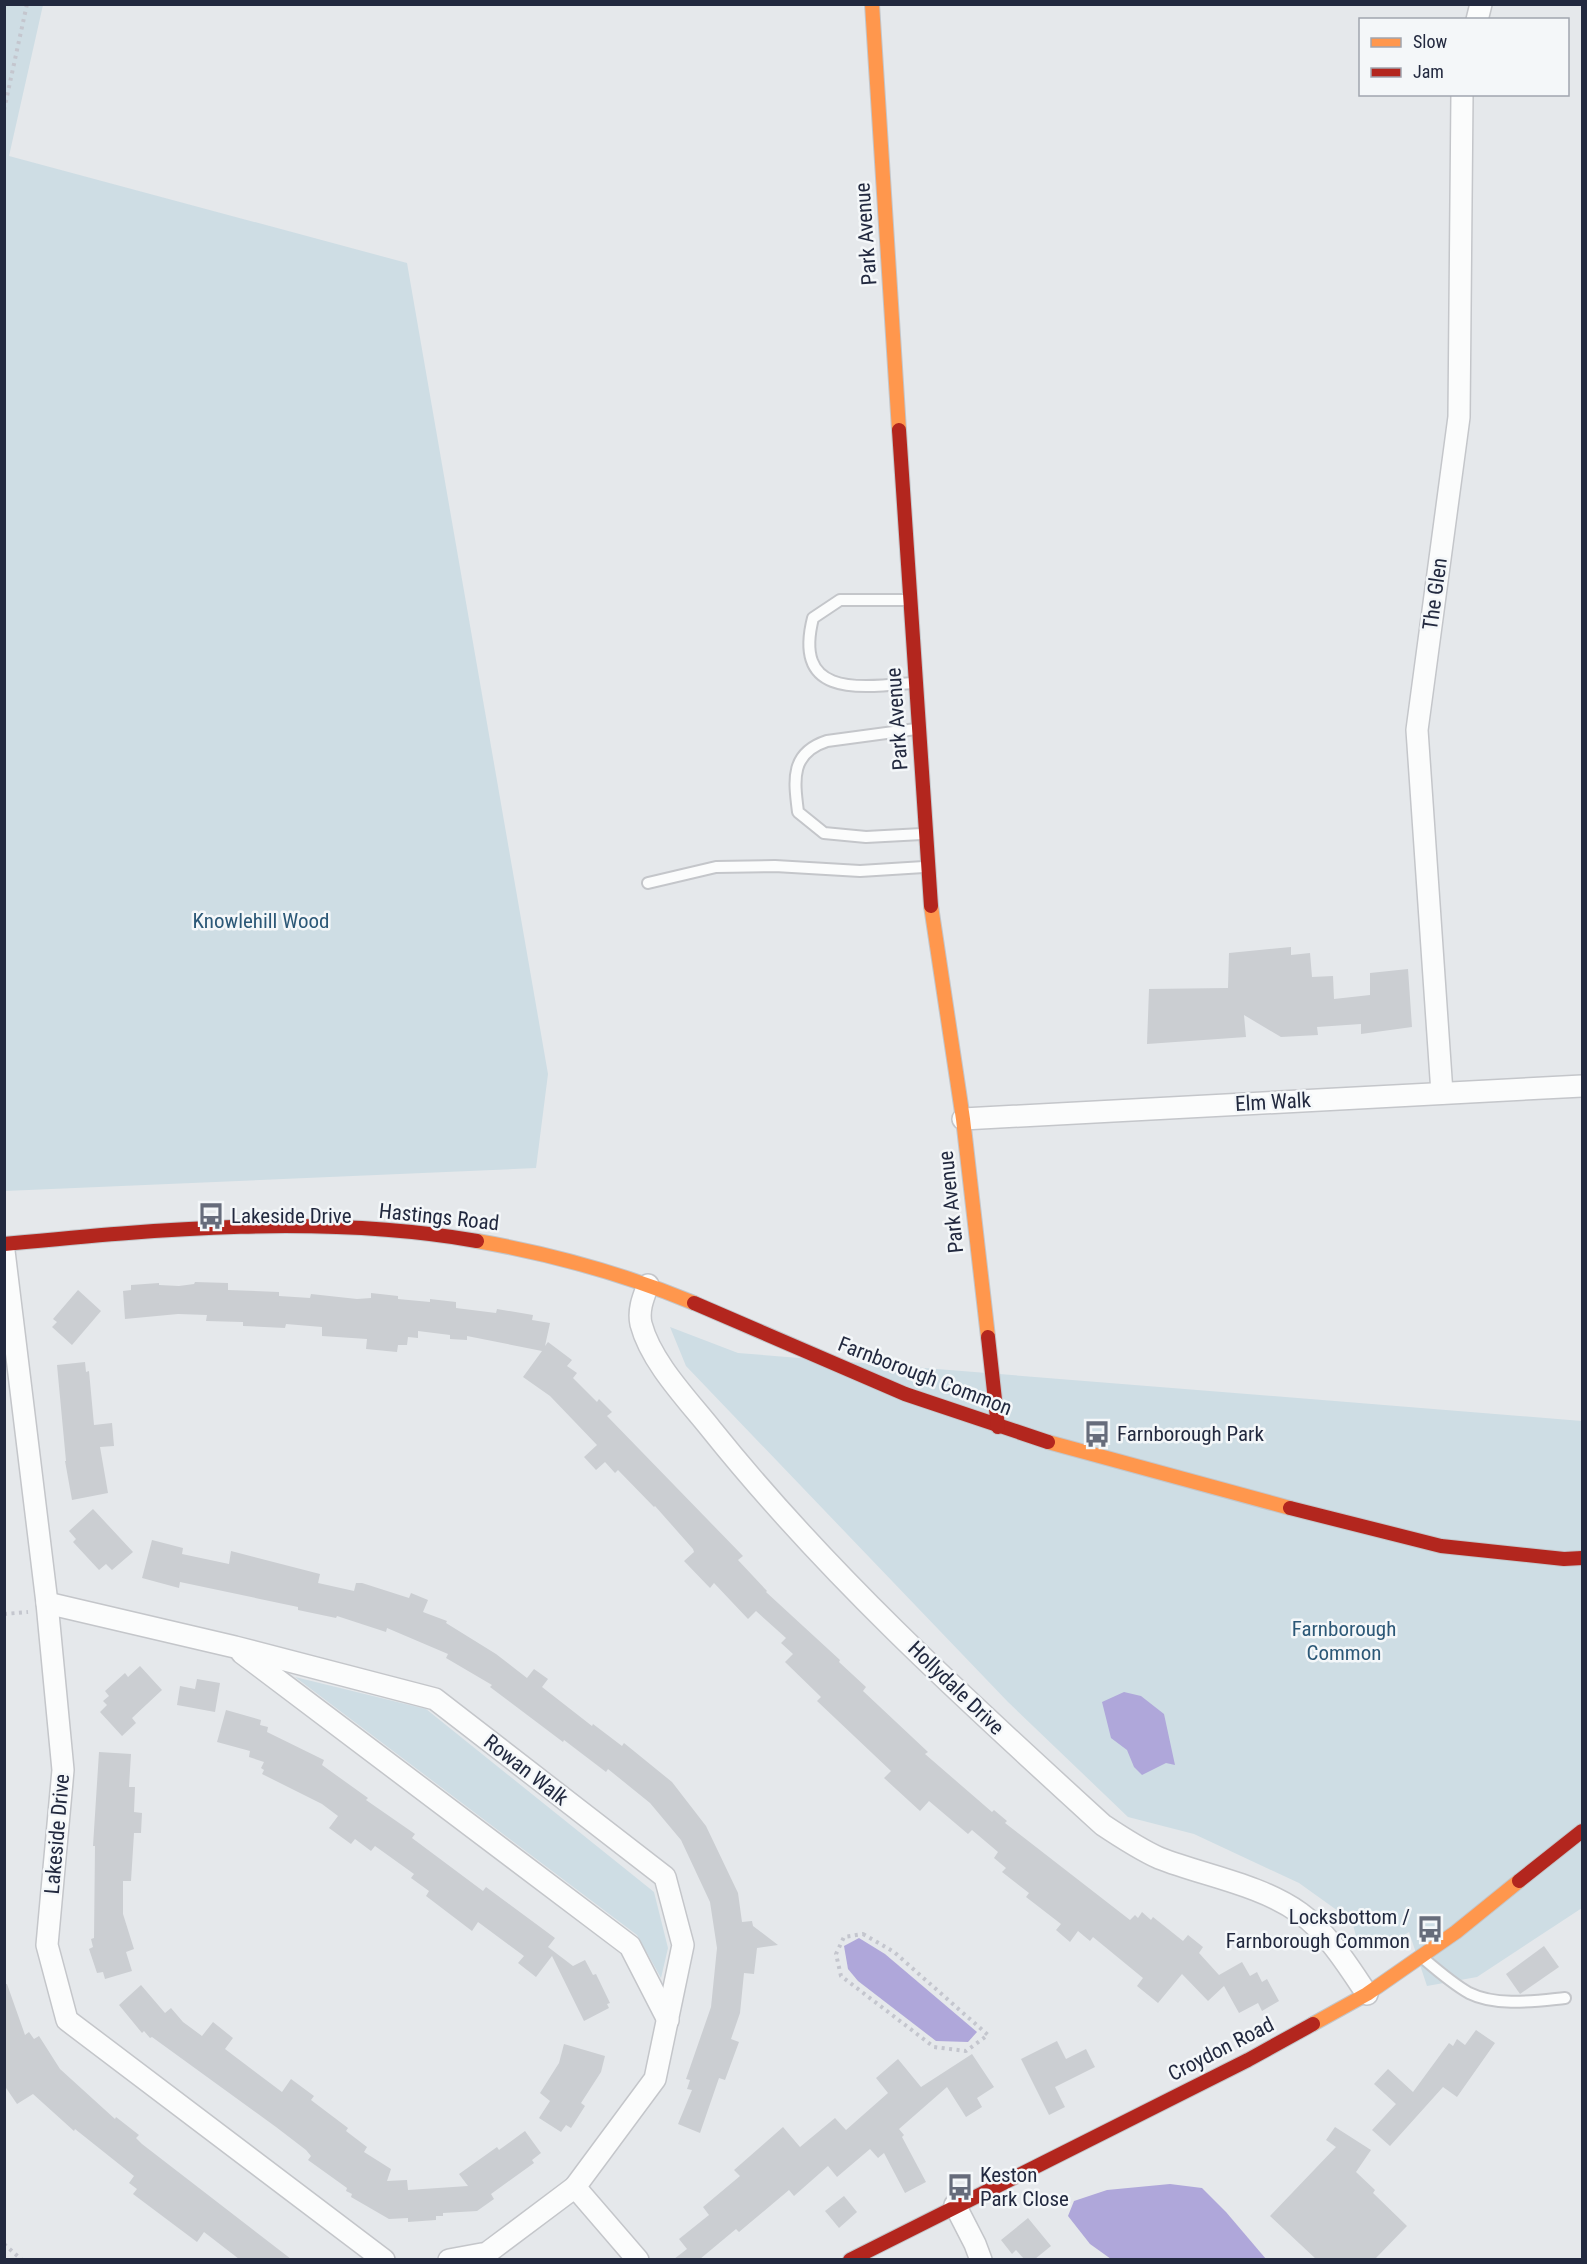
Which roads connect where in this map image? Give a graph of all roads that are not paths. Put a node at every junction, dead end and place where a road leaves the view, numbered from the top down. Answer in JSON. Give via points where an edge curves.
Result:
{"nodes":[{"id":1,"x":873,"y":4,"type":"edge"},
{"id":2,"x":1462,"y":96,"type":"edge"},
{"id":3,"x":910,"y":600,"type":"junction"},
{"id":4,"x":916,"y":683,"type":"junction"},
{"id":5,"x":919,"y":729,"type":"junction"},
{"id":6,"x":925,"y":834,"type":"junction"},
{"id":7,"x":927,"y":867,"type":"junction"},
{"id":8,"x":648,"y":883,"type":"dead end"},
{"id":9,"x":1582,"y":1086,"type":"edge"},
{"id":10,"x":1442,"y":1093,"type":"junction"},
{"id":11,"x":963,"y":1119,"type":"junction"},
{"id":12,"x":4,"y":1244,"type":"edge"},
{"id":13,"x":4,"y":1251,"type":"edge"},
{"id":14,"x":648,"y":1285,"type":"junction"},
{"id":15,"x":998,"y":1427,"type":"junction"},
{"id":16,"x":1582,"y":1558,"type":"edge"},
{"id":17,"x":47,"y":1603,"type":"junction"},
{"id":18,"x":235,"y":1647,"type":"junction"},
{"id":19,"x":1582,"y":1831,"type":"edge"},
{"id":20,"x":1421,"y":1957,"type":"junction"},
{"id":21,"x":1367,"y":1994,"type":"junction"},
{"id":22,"x":1565,"y":1998,"type":"dead end"},
{"id":23,"x":668,"y":2020,"type":"junction"},
{"id":24,"x":575,"y":2187,"type":"junction"},
{"id":25,"x":955,"y":2205,"type":"junction"},
{"id":26,"x":384,"y":2259,"type":"edge"},
{"id":27,"x":449,"y":2259,"type":"edge"},
{"id":28,"x":638,"y":2259,"type":"edge"},
{"id":29,"x":850,"y":2259,"type":"edge"},
{"id":30,"x":981,"y":2259,"type":"edge"}],
"edges":[{"from":1,"to":3,"type":"main road","name":"Park Avenue"},
{"from":2,"to":10,"type":"street","name":"The Glen","via":[[1459,417],[1417,730]]},
{"from":3,"to":4,"type":"main road","name":"Park Avenue"},
{"from":3,"to":4,"type":"lane","via":[[840,600],[813,618],[808,639],[810,663],[830,681],[862,688]]},
{"from":4,"to":5,"type":"main road","name":"Park Avenue"},
{"from":5,"to":6,"type":"main road","name":"Park Avenue"},
{"from":5,"to":6,"type":"lane","via":[[813,746],[800,761],[795,786],[798,812],[824,833],[866,837]]},
{"from":6,"to":7,"type":"main road","name":"Park Avenue"},
{"from":7,"to":8,"type":"lane","via":[[860,871],[716,867]]},
{"from":7,"to":11,"type":"main road","name":"Park Avenue"},
{"from":9,"to":10,"type":"street","name":"Elm Walk"},
{"from":10,"to":11,"type":"street","name":"Elm Walk"},
{"from":11,"to":15,"type":"main road","name":"Park Avenue"},
{"from":12,"to":14,"type":"main road","name":"Hastings Road","via":[[163,1229],[230,1227],[408,1232],[488,1241],[552,1255]]},
{"from":13,"to":17,"type":"street","name":"Lakeside Drive"},
{"from":14,"to":15,"type":"main road","name":"Farnborough Common","via":[[860,1376]]},
{"from":14,"to":21,"type":"street","name":"Hollydale Drive","via":[[640,1310],[641,1325],[661,1367],[751,1479],[968,1702],[1103,1825],[1126,1841],[1158,1857],[1275,1898],[1300,1913],[1334,1947]]},
{"from":15,"to":16,"type":"main road","name":"Farnborough Common","via":[[1243,1496],[1441,1546]]},
{"from":17,"to":18,"type":"street","name":"Rowan Walk"},
{"from":17,"to":26,"type":"street","name":"Lakeside Drive","via":[[63,1770],[47,1945],[67,2020]]},
{"from":18,"to":23,"type":"street","name":"Rowan Walk","via":[[630,1946]]},
{"from":18,"to":23,"type":"street","name":"Rowan Walk","via":[[435,1700],[665,1877],[683,1945]]},
{"from":19,"to":20,"type":"main road","name":"Croydon Road"},
{"from":20,"to":21,"type":"main road","name":"Croydon Road"},
{"from":20,"to":22,"type":"lane","via":[[1478,1996],[1513,2001]]},
{"from":21,"to":25,"type":"main road","name":"Croydon Road","via":[[1248,2060]]},
{"from":23,"to":24,"type":"street","name":"Rowan Walk","via":[[655,2079]]},
{"from":24,"to":27,"type":"street","via":[[487,2253]]},
{"from":24,"to":28,"type":"street"},
{"from":25,"to":29,"type":"main road","name":"Croydon Road"},
{"from":25,"to":30,"type":"street"}]}
